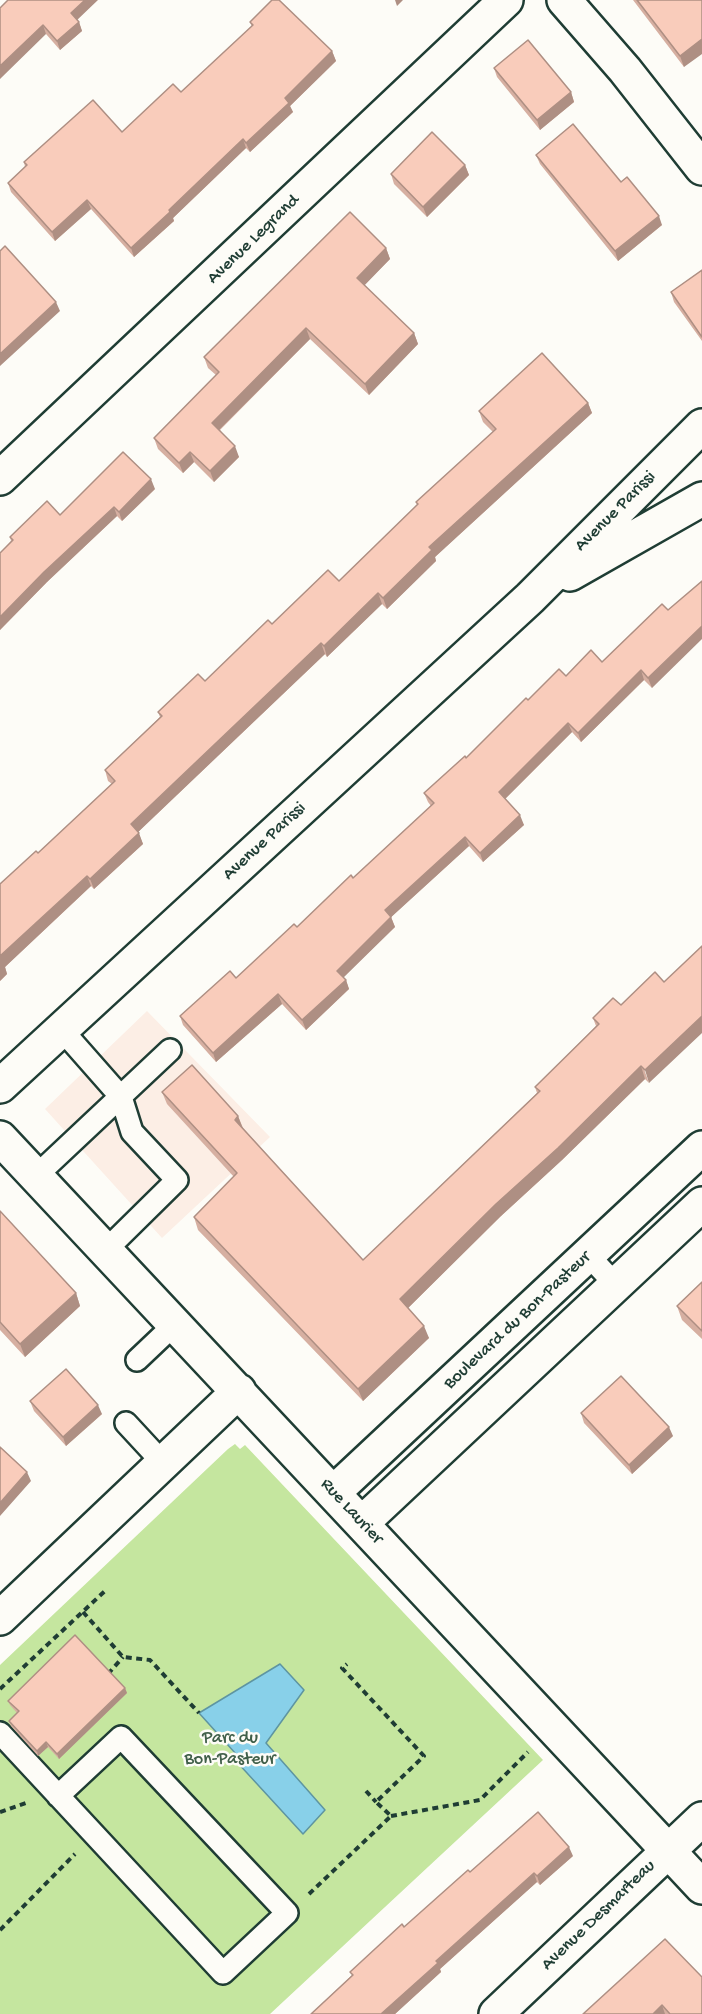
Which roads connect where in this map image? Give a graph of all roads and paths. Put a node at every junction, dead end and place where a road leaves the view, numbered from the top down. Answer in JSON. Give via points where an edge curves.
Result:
{"nodes":[{"id":1,"x":506,"y":0,"type":"edge"},
{"id":2,"x":564,"y":0,"type":"edge"},
{"id":3,"x":702,"y":168,"type":"edge"},
{"id":4,"x":702,"y":426,"type":"edge"},
{"id":5,"x":0,"y":478,"type":"edge"},
{"id":6,"x":702,"y":499,"type":"edge"},
{"id":7,"x":530,"y":598,"type":"junction"},
{"id":8,"x":62,"y":1030,"type":"junction"},
{"id":9,"x":170,"y":1050,"type":"dead end"},
{"id":10,"x":0,"y":1086,"type":"edge"},
{"id":11,"x":122,"y":1097,"type":"junction"},
{"id":12,"x":0,"y":1138,"type":"edge"},
{"id":13,"x":702,"y":1148,"type":"edge"},
{"id":14,"x":36,"y":1176,"type":"junction"},
{"id":15,"x":702,"y":1204,"type":"edge"},
{"id":16,"x":106,"y":1250,"type":"junction"},
{"id":17,"x":588,"y":1255,"type":"junction"},
{"id":18,"x":616,"y":1285,"type":"junction"},
{"id":19,"x":176,"y":1323,"type":"junction"},
{"id":20,"x":137,"y":1360,"type":"dead end"},
{"id":21,"x":239,"y":1391,"type":"junction"},
{"id":22,"x":126,"y":1423,"type":"dead end"},
{"id":23,"x":163,"y":1463,"type":"junction"},
{"id":24,"x":333,"y":1493,"type":"junction"},
{"id":25,"x":362,"y":1523,"type":"junction"},
{"id":26,"x":106,"y":1590,"type":"dead end"},
{"id":27,"x":82,"y":1612,"type":"junction"},
{"id":28,"x":0,"y":1618,"type":"edge"},
{"id":29,"x":123,"y":1657,"type":"junction"},
{"id":30,"x":347,"y":1664,"type":"dead end"},
{"id":31,"x":108,"y":1674,"type":"edge"},
{"id":32,"x":0,"y":1689,"type":"edge"},
{"id":33,"x":199,"y":1713,"type":"dead end"},
{"id":34,"x":396,"y":1716,"type":"dead end"},
{"id":35,"x":392,"y":1720,"type":"junction"},
{"id":36,"x":0,"y":1734,"type":"edge"},
{"id":37,"x":532,"y":1749,"type":"dead end"},
{"id":38,"x":366,"y":1791,"type":"dead end"},
{"id":39,"x":477,"y":1794,"type":"dead end"},
{"id":40,"x":58,"y":1796,"type":"junction"},
{"id":41,"x":480,"y":1800,"type":"junction"},
{"id":42,"x":376,"y":1802,"type":"junction"},
{"id":43,"x":391,"y":1816,"type":"junction"},
{"id":44,"x":702,"y":1819,"type":"edge"},
{"id":45,"x":94,"y":1834,"type":"junction"},
{"id":46,"x":668,"y":1851,"type":"junction"},
{"id":47,"x":702,"y":1887,"type":"edge"},
{"id":48,"x":315,"y":1889,"type":"dead end"},
{"id":49,"x":0,"y":1930,"type":"edge"},
{"id":50,"x":496,"y":2014,"type":"edge"}],
"edges":[{"from":1,"to":5,"type":"street","name":"Avenue Legrand"},
{"from":2,"to":3,"type":"street"},
{"from":4,"to":7,"type":"street","name":"Avenue Parissi"},
{"from":6,"to":7,"type":"street","name":"Avenue Parissi"},
{"from":7,"to":8,"type":"street","name":"Avenue Parissi"},
{"from":8,"to":10,"type":"street","name":"Avenue Parissi"},
{"from":8,"to":11,"type":"lane"},
{"from":9,"to":11,"type":"lane"},
{"from":11,"to":14,"type":"lane"},
{"from":11,"to":16,"type":"lane","via":[[132,1132],[177,1180]]},
{"from":12,"to":14,"type":"street","name":"Rue Laurier"},
{"from":13,"to":17,"type":"street","name":"Boulevard du Bon-Pasteur"},
{"from":14,"to":16,"type":"street","name":"Rue Laurier"},
{"from":15,"to":18,"type":"street"},
{"from":16,"to":19,"type":"street","name":"Rue Laurier"},
{"from":17,"to":18,"type":"lane"},
{"from":17,"to":24,"type":"street","name":"Boulevard du Bon-Pasteur"},
{"from":18,"to":25,"type":"street"},
{"from":19,"to":20,"type":"lane"},
{"from":19,"to":21,"type":"street","name":"Rue Laurier"},
{"from":21,"to":23,"type":"street"},
{"from":21,"to":24,"type":"street","name":"Rue Laurier"},
{"from":22,"to":23,"type":"lane"},
{"from":23,"to":28,"type":"street"},
{"from":24,"to":25,"type":"street","name":"Rue Laurier"},
{"from":25,"to":46,"type":"street","name":"Rue Laurier"},
{"from":26,"to":27,"type":"path"},
{"from":27,"to":29,"type":"path"},
{"from":27,"to":32,"type":"path"},
{"from":29,"to":31,"type":"path"},
{"from":29,"to":33,"type":"path","via":[[150,1660]]},
{"from":30,"to":35,"type":"path","via":[[342,1668]]},
{"from":34,"to":35,"type":"path"},
{"from":35,"to":42,"type":"path","via":[[424,1756]]},
{"from":36,"to":40,"type":"lane"},
{"from":37,"to":41,"type":"path"},
{"from":38,"to":42,"type":"path"},
{"from":39,"to":41,"type":"path"},
{"from":40,"to":45,"type":"lane"},
{"from":40,"to":45,"type":"lane","via":[[122,1737],[287,1914],[223,1973]]},
{"from":41,"to":43,"type":"path"},
{"from":42,"to":43,"type":"path"},
{"from":43,"to":48,"type":"path"},
{"from":44,"to":46,"type":"street","name":"Avenue Desmarteau"},
{"from":45,"to":49,"type":"path"},
{"from":46,"to":47,"type":"street","name":"Rue Laurier"},
{"from":46,"to":50,"type":"street","name":"Avenue Desmarteau"}]}
